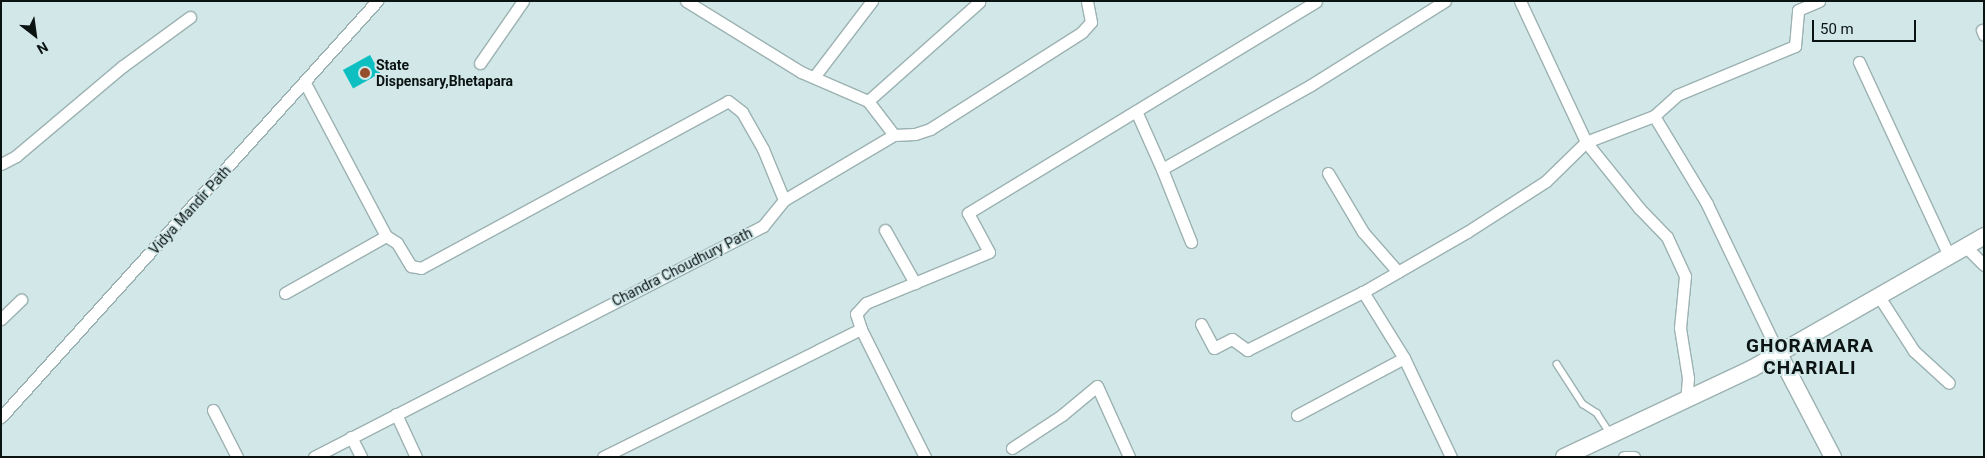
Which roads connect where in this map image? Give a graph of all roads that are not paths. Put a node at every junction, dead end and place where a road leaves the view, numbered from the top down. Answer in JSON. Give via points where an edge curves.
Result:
{"nodes":[{"id":1,"x":377,"y":1,"type":"edge"},
{"id":2,"x":522,"y":1,"type":"edge"},
{"id":3,"x":686,"y":1,"type":"edge"},
{"id":4,"x":872,"y":1,"type":"edge"},
{"id":5,"x":1087,"y":1,"type":"edge"},
{"id":6,"x":1316,"y":1,"type":"edge"},
{"id":7,"x":1445,"y":1,"type":"edge"},
{"id":8,"x":1520,"y":1,"type":"edge"},
{"id":9,"x":1819,"y":1,"type":"edge"},
{"id":10,"x":978,"y":2,"type":"edge"},
{"id":11,"x":1796,"y":6,"type":"edge"},
{"id":12,"x":190,"y":17,"type":"dead end"},
{"id":13,"x":1859,"y":62,"type":"dead end"},
{"id":14,"x":480,"y":63,"type":"dead end"},
{"id":15,"x":814,"y":77,"type":"junction"},
{"id":16,"x":305,"y":83,"type":"junction"},
{"id":17,"x":868,"y":101,"type":"junction"},
{"id":18,"x":1136,"y":111,"type":"junction"},
{"id":19,"x":1654,"y":116,"type":"junction"},
{"id":20,"x":894,"y":135,"type":"junction"},
{"id":21,"x":1586,"y":142,"type":"junction"},
{"id":22,"x":1,"y":164,"type":"edge"},
{"id":23,"x":1162,"y":169,"type":"junction"},
{"id":24,"x":1328,"y":173,"type":"dead end"},
{"id":25,"x":784,"y":200,"type":"junction"},
{"id":26,"x":884,"y":230,"type":"dead end"},
{"id":27,"x":386,"y":236,"type":"junction"},
{"id":28,"x":1984,"y":236,"type":"edge"},
{"id":29,"x":1191,"y":242,"type":"dead end"},
{"id":30,"x":1964,"y":245,"type":"junction"},
{"id":31,"x":1948,"y":254,"type":"junction"},
{"id":32,"x":1984,"y":265,"type":"edge"},
{"id":33,"x":1398,"y":272,"type":"junction"},
{"id":34,"x":915,"y":283,"type":"junction"},
{"id":35,"x":1363,"y":292,"type":"junction"},
{"id":36,"x":285,"y":293,"type":"dead end"},
{"id":37,"x":1878,"y":295,"type":"junction"},
{"id":38,"x":21,"y":300,"type":"dead end"},
{"id":39,"x":1,"y":319,"type":"edge"},
{"id":40,"x":1201,"y":324,"type":"dead end"},
{"id":41,"x":861,"y":329,"type":"junction"},
{"id":42,"x":1778,"y":352,"type":"junction"},
{"id":43,"x":1404,"y":358,"type":"junction"},
{"id":44,"x":1557,"y":364,"type":"dead end"},
{"id":45,"x":1949,"y":383,"type":"dead end"},
{"id":46,"x":1686,"y":399,"type":"junction"},
{"id":47,"x":213,"y":410,"type":"dead end"},
{"id":48,"x":396,"y":414,"type":"junction"},
{"id":49,"x":1297,"y":414,"type":"dead end"},
{"id":50,"x":1,"y":417,"type":"edge"},
{"id":51,"x":1611,"y":435,"type":"junction"},
{"id":52,"x":352,"y":437,"type":"junction"},
{"id":53,"x":1012,"y":448,"type":"dead end"},
{"id":54,"x":237,"y":457,"type":"edge"},
{"id":55,"x":314,"y":457,"type":"edge"},
{"id":56,"x":361,"y":457,"type":"edge"},
{"id":57,"x":416,"y":457,"type":"edge"},
{"id":58,"x":603,"y":457,"type":"edge"},
{"id":59,"x":925,"y":457,"type":"edge"},
{"id":60,"x":1130,"y":457,"type":"edge"},
{"id":61,"x":1451,"y":457,"type":"edge"},
{"id":62,"x":1564,"y":457,"type":"edge"},
{"id":63,"x":1624,"y":457,"type":"edge"},
{"id":64,"x":1634,"y":457,"type":"edge"},
{"id":65,"x":1833,"y":457,"type":"edge"}],
"edges":[{"from":1,"to":16,"type":"street","name":"Vidya Mandir Path"},
{"from":2,"to":14,"type":"street"},
{"from":3,"to":15,"type":"street"},
{"from":4,"to":15,"type":"street"},
{"from":5,"to":20,"type":"street","via":[[1091,22],[1082,32],[930,129]]},
{"from":6,"to":18,"type":"street"},
{"from":7,"to":23,"type":"street","via":[[1311,85]]},
{"from":8,"to":21,"type":"street"},
{"from":9,"to":11,"type":"street"},
{"from":10,"to":17,"type":"street"},
{"from":11,"to":19,"type":"street","via":[[1794,46],[1677,95]]},
{"from":12,"to":22,"type":"street","via":[[123,66],[16,156]]},
{"from":13,"to":31,"type":"street"},
{"from":15,"to":17,"type":"street"},
{"from":16,"to":27,"type":"street"},
{"from":16,"to":50,"type":"street","name":"Vidya Mandir Path"},
{"from":17,"to":20,"type":"street"},
{"from":18,"to":23,"type":"street"},
{"from":18,"to":34,"type":"street","via":[[968,213],[989,252]]},
{"from":19,"to":21,"type":"street"},
{"from":19,"to":42,"type":"street","via":[[1707,204]]},
{"from":20,"to":25,"type":"street","name":"Chandra Choudhury Path"},
{"from":21,"to":33,"type":"street","via":[[1546,181]]},
{"from":21,"to":46,"type":"street","via":[[1668,237],[1685,276],[1680,328],[1688,378]]},
{"from":23,"to":29,"type":"street"},
{"from":24,"to":33,"type":"street","via":[[1363,232]]},
{"from":25,"to":27,"type":"street","via":[[764,149],[742,112],[728,102],[421,268],[411,266],[397,243]]},
{"from":25,"to":48,"type":"street","name":"Chandra Choudhury Path","via":[[763,226]]},
{"from":26,"to":34,"type":"street"},
{"from":27,"to":36,"type":"street"},
{"from":28,"to":30,"type":"street"},
{"from":30,"to":31,"type":"street"},
{"from":30,"to":32,"type":"street"},
{"from":31,"to":37,"type":"street"},
{"from":33,"to":35,"type":"street"},
{"from":34,"to":41,"type":"street","via":[[866,303],[856,314]]},
{"from":35,"to":40,"type":"street","via":[[1247,350],[1232,339],[1214,348]]},
{"from":35,"to":43,"type":"street"},
{"from":37,"to":42,"type":"street"},
{"from":37,"to":45,"type":"street","via":[[1914,351]]},
{"from":38,"to":39,"type":"street"},
{"from":41,"to":58,"type":"street"},
{"from":41,"to":59,"type":"street"},
{"from":42,"to":46,"type":"street"},
{"from":42,"to":65,"type":"street"},
{"from":43,"to":49,"type":"street"},
{"from":43,"to":61,"type":"street"},
{"from":44,"to":51,"type":"lane","via":[[1583,404],[1596,412]]},
{"from":46,"to":51,"type":"street"},
{"from":47,"to":54,"type":"street"},
{"from":48,"to":52,"type":"street","name":"Chandra Choudhury Path"},
{"from":48,"to":57,"type":"street"},
{"from":51,"to":62,"type":"street"},
{"from":52,"to":55,"type":"street","name":"Chandra Choudhury Path"},
{"from":52,"to":56,"type":"street"},
{"from":53,"to":60,"type":"street","via":[[1062,415],[1096,386]]},
{"from":63,"to":64,"type":"street"}]}
